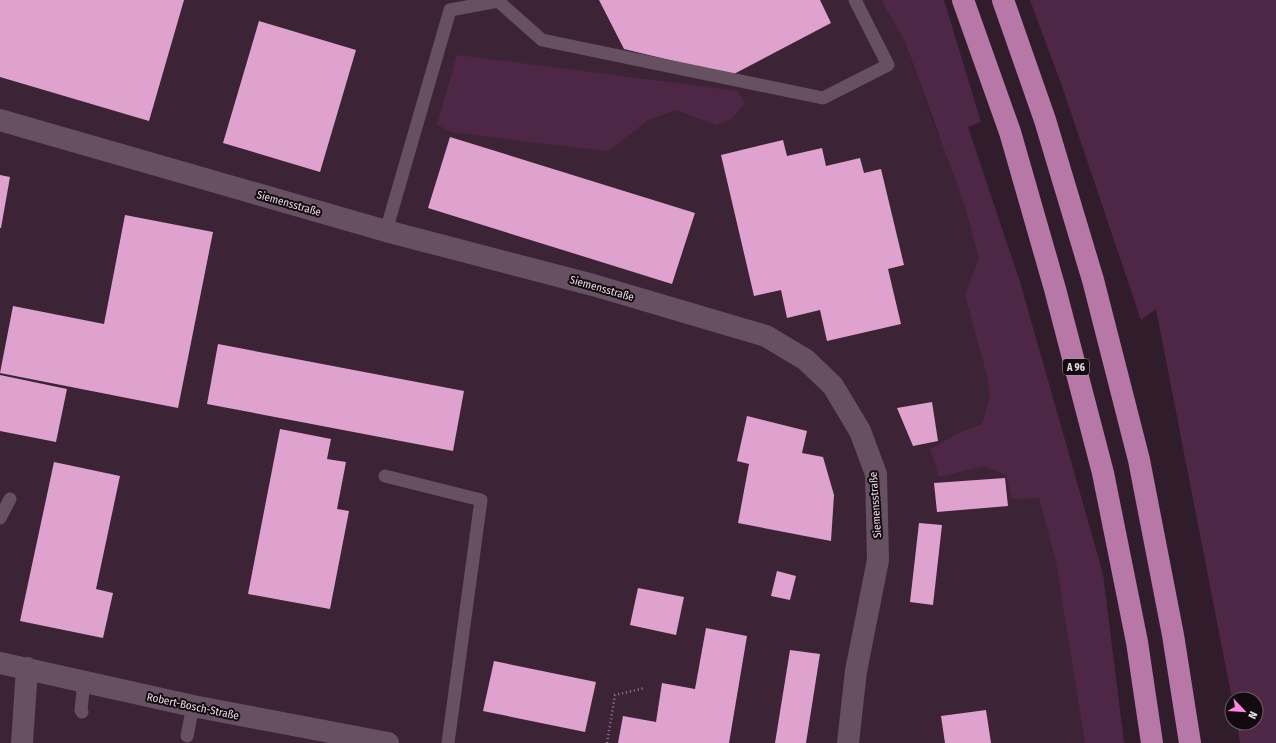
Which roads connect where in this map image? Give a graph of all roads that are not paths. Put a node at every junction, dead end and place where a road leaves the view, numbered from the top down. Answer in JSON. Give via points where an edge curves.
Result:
{"nodes":[{"id":1,"x":855,"y":0,"type":"edge"},
{"id":2,"x":963,"y":0,"type":"edge"},
{"id":3,"x":1003,"y":0,"type":"edge"},
{"id":4,"x":0,"y":120,"type":"edge"},
{"id":5,"x":386,"y":231,"type":"junction"},
{"id":6,"x":385,"y":476,"type":"dead end"},
{"id":7,"x":10,"y":498,"type":"dead end"},
{"id":8,"x":0,"y":518,"type":"edge"},
{"id":9,"x":0,"y":663,"type":"edge"},
{"id":10,"x":26,"y":668,"type":"junction"},
{"id":11,"x":84,"y":682,"type":"junction"},
{"id":12,"x":194,"y":706,"type":"junction"},
{"id":13,"x":82,"y":712,"type":"dead end"},
{"id":14,"x":187,"y":736,"type":"dead end"},
{"id":15,"x":22,"y":743,"type":"edge"},
{"id":16,"x":388,"y":743,"type":"edge"},
{"id":17,"x":448,"y":743,"type":"edge"},
{"id":18,"x":848,"y":743,"type":"edge"},
{"id":19,"x":1152,"y":743,"type":"edge"},
{"id":20,"x":1190,"y":743,"type":"edge"}],
"edges":[{"from":1,"to":5,"type":"lane","via":[[888,65],[823,98],[542,40],[498,1],[450,10]]},
{"from":2,"to":19,"type":"highway","number":"A 96","via":[[1010,132],[1056,289],[1103,473],[1137,642]]},
{"from":3,"to":20,"type":"highway","via":[[1045,120],[1093,280],[1139,460],[1173,635]]},
{"from":4,"to":5,"type":"street","name":"Siemensstraße"},
{"from":5,"to":18,"type":"street","name":"Siemensstraße","via":[[593,285],[766,336],[806,360],[833,386],[860,431],[876,474],[878,560],[856,671]]},
{"from":6,"to":17,"type":"lane","via":[[481,500]]},
{"from":7,"to":8,"type":"lane"},
{"from":9,"to":10,"type":"street","name":"Robert-Bosch-Straße"},
{"from":10,"to":11,"type":"street","name":"Robert-Bosch-Straße"},
{"from":10,"to":15,"type":"street"},
{"from":11,"to":12,"type":"street","name":"Robert-Bosch-Straße"},
{"from":11,"to":13,"type":"lane"},
{"from":12,"to":14,"type":"lane"},
{"from":12,"to":16,"type":"street","name":"Robert-Bosch-Straße"}]}
